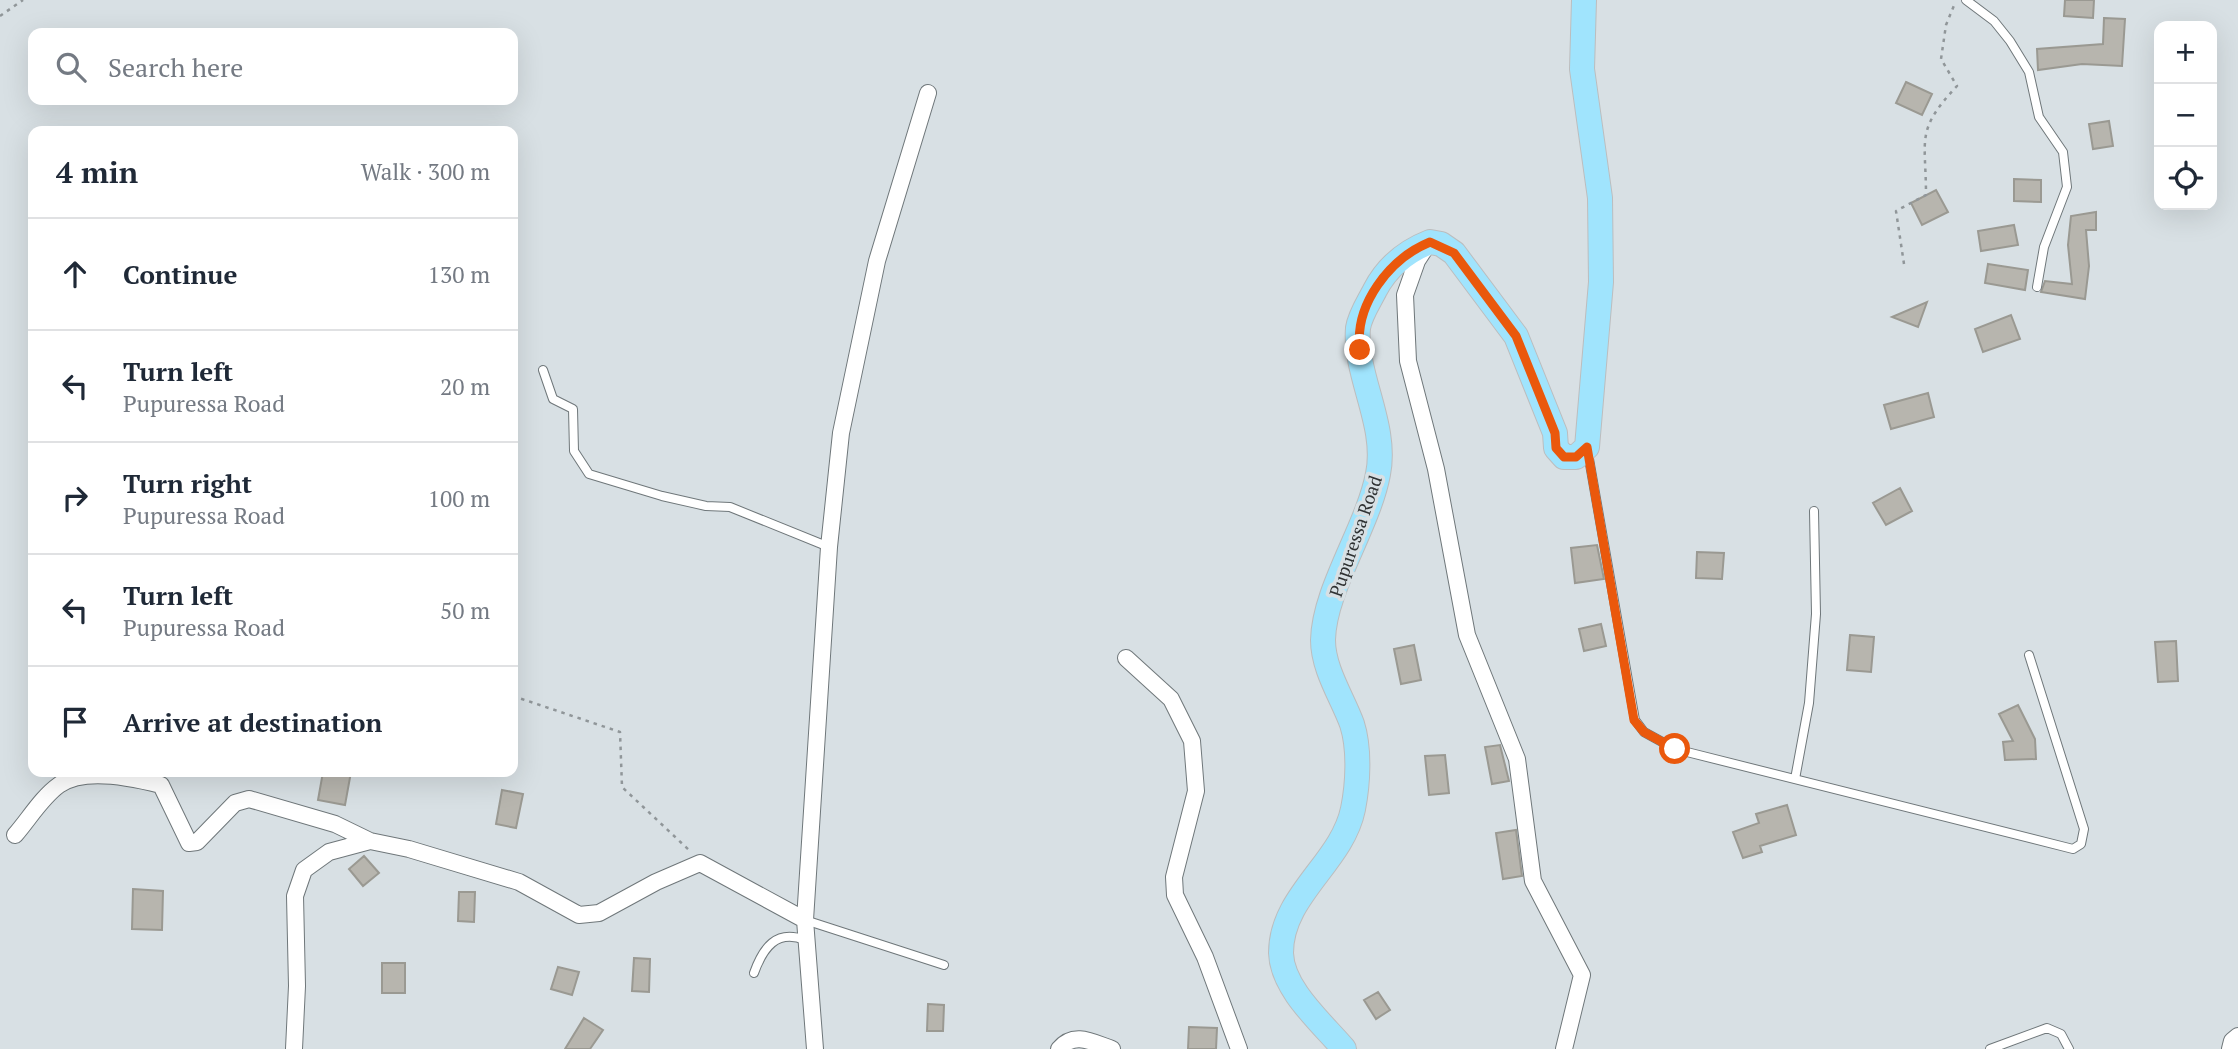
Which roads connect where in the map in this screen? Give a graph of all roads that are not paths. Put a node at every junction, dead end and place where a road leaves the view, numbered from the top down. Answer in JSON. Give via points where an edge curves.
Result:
{"nodes":[{"id":1,"x":1584,"y":0,"type":"edge"},
{"id":2,"x":1966,"y":0,"type":"edge"},
{"id":3,"x":929,"y":93,"type":"dead end"},
{"id":4,"x":1430,"y":242,"type":"junction"},
{"id":5,"x":2037,"y":287,"type":"dead end"},
{"id":6,"x":543,"y":370,"type":"dead end"},
{"id":7,"x":1587,"y":447,"type":"junction"},
{"id":8,"x":1814,"y":512,"type":"dead end"},
{"id":9,"x":829,"y":547,"type":"junction"},
{"id":10,"x":2029,"y":655,"type":"dead end"},
{"id":11,"x":1126,"y":658,"type":"dead end"},
{"id":12,"x":86,"y":777,"type":"edge"},
{"id":13,"x":133,"y":777,"type":"edge"},
{"id":14,"x":1795,"y":779,"type":"junction"},
{"id":15,"x":15,"y":835,"type":"dead end"},
{"id":16,"x":370,"y":841,"type":"junction"},
{"id":17,"x":805,"y":920,"type":"junction"},
{"id":18,"x":805,"y":940,"type":"junction"},
{"id":19,"x":944,"y":965,"type":"dead end"},
{"id":20,"x":754,"y":973,"type":"dead end"},
{"id":21,"x":2238,"y":1036,"type":"edge"},
{"id":22,"x":294,"y":1049,"type":"edge"},
{"id":23,"x":814,"y":1049,"type":"edge"},
{"id":24,"x":1059,"y":1049,"type":"edge"},
{"id":25,"x":1112,"y":1049,"type":"edge"},
{"id":26,"x":1239,"y":1049,"type":"edge"},
{"id":27,"x":1344,"y":1049,"type":"edge"},
{"id":28,"x":1564,"y":1049,"type":"edge"},
{"id":29,"x":1990,"y":1049,"type":"edge"},
{"id":30,"x":2069,"y":1049,"type":"edge"},
{"id":31,"x":2230,"y":1049,"type":"edge"}],
"edges":[{"from":1,"to":7,"type":"main road","via":[[1582,69],[1600,198],[1601,282]]},
{"from":2,"to":5,"type":"lane","via":[[1994,21],[2010,41],[2029,72],[2039,117],[2063,152],[2067,187],[2050,228]]},
{"from":3,"to":9,"type":"street","via":[[877,261],[841,433]]},
{"from":4,"to":7,"type":"main road","via":[[1454,253],[1516,336],[1555,433],[1556,448],[1564,457],[1576,457]]},
{"from":4,"to":27,"type":"main road","name":"Pupuressa Road","via":[[1404,255],[1380,281],[1359,326],[1381,447],[1378,474],[1328,612],[1323,639],[1325,659],[1353,728],[1357,776],[1353,810],[1344,835],[1298,900],[1282,942],[1287,975]]},
{"from":4,"to":28,"type":"street","via":[[1417,261],[1405,295],[1408,361],[1436,469],[1467,635],[1517,760],[1533,881],[1582,975]]},
{"from":6,"to":9,"type":"lane","via":[[553,399],[573,409],[574,451],[589,474],[662,496],[730,507]]},
{"from":7,"to":14,"type":"lane","via":[[1634,720],[1644,732],[1675,749]]},
{"from":8,"to":14,"type":"lane","via":[[1816,614],[1809,702]]},
{"from":9,"to":17,"type":"street"},
{"from":10,"to":14,"type":"lane","via":[[2084,829],[2081,844],[2073,849]]},
{"from":11,"to":26,"type":"street","via":[[1171,699],[1192,741],[1196,791],[1174,877],[1175,895],[1205,957]]},
{"from":12,"to":15,"type":"street","via":[[60,784]]},
{"from":13,"to":16,"type":"street","via":[[161,785],[189,843],[197,842],[235,803],[248,799],[335,824]]},
{"from":16,"to":17,"type":"street","via":[[519,882],[579,915],[600,913],[700,863]]},
{"from":16,"to":22,"type":"street","via":[[329,852],[304,870],[295,896]]},
{"from":17,"to":18,"type":"street"},
{"from":17,"to":19,"type":"lane"},
{"from":18,"to":20,"type":"lane","via":[[791,935],[774,940],[765,948]]},
{"from":18,"to":23,"type":"street"},
{"from":21,"to":31,"type":"street"},
{"from":24,"to":25,"type":"street","via":[[1076,1037]]},
{"from":29,"to":30,"type":"lane","via":[[2047,1028],[2061,1034]]}]}
